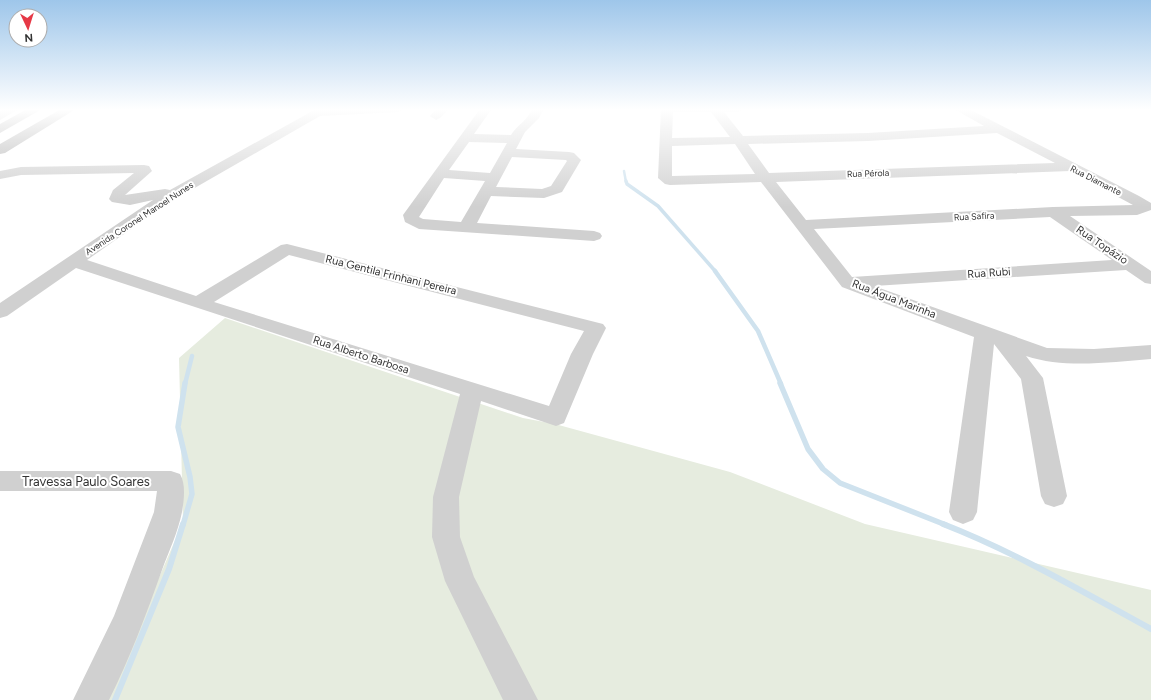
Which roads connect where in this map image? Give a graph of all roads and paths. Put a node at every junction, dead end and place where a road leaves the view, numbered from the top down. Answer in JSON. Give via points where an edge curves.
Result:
{"nodes":[{"id":1,"x":14,"y":142,"type":"edge"},
{"id":2,"x":267,"y":142,"type":"edge"},
{"id":3,"x":463,"y":142,"type":"edge"},
{"id":4,"x":490,"y":142,"type":"edge"},
{"id":5,"x":513,"y":142,"type":"edge"},
{"id":6,"x":667,"y":142,"type":"joint"},
{"id":7,"x":679,"y":142,"type":"edge"},
{"id":8,"x":741,"y":142,"type":"edge"},
{"id":9,"x":1023,"y":142,"type":"edge"},
{"id":10,"x":511,"y":145,"type":"junction"},
{"id":11,"x":551,"y":146,"type":"dead end"},
{"id":12,"x":0,"y":150,"type":"edge"},
{"id":13,"x":1070,"y":167,"type":"junction"},
{"id":14,"x":440,"y":174,"type":"junction"},
{"id":15,"x":0,"y":175,"type":"edge"},
{"id":16,"x":764,"y":176,"type":"junction"},
{"id":17,"x":494,"y":177,"type":"junction"},
{"id":18,"x":180,"y":190,"type":"junction"},
{"id":19,"x":483,"y":196,"type":"junction"},
{"id":20,"x":555,"y":206,"type":"dead end"},
{"id":21,"x":1146,"y":208,"type":"joint"},
{"id":22,"x":1054,"y":212,"type":"junction"},
{"id":23,"x":801,"y":225,"type":"junction"},
{"id":24,"x":466,"y":228,"type":"junction"},
{"id":25,"x":594,"y":236,"type":"dead end"},
{"id":26,"x":73,"y":261,"type":"junction"},
{"id":27,"x":1131,"y":264,"type":"junction"},
{"id":28,"x":1151,"y":279,"type":"edge"},
{"id":29,"x":848,"y":282,"type":"junction"},
{"id":30,"x":198,"y":303,"type":"junction"},
{"id":31,"x":0,"y":312,"type":"edge"},
{"id":32,"x":596,"y":328,"type":"joint"},
{"id":33,"x":985,"y":333,"type":"junction"},
{"id":34,"x":1007,"y":342,"type":"junction"},
{"id":35,"x":1148,"y":356,"type":"edge"},
{"id":36,"x":472,"y":390,"type":"junction"},
{"id":37,"x":0,"y":481,"type":"edge"},
{"id":38,"x":1054,"y":496,"type":"dead end"},
{"id":39,"x":963,"y":512,"type":"dead end"},
{"id":40,"x":90,"y":700,"type":"edge"},
{"id":41,"x":521,"y":700,"type":"edge"}],
"edges":[{"from":1,"to":12,"type":"main road"},
{"from":2,"to":18,"type":"street","name":"Avenida Coronel Manoel Nunes"},
{"from":3,"to":14,"type":"street"},
{"from":4,"to":10,"type":"street"},
{"from":5,"to":10,"type":"street"},
{"from":6,"to":7,"type":"street"},
{"from":6,"to":16,"type":"street","name":"Rua Pérola","via":[[664,160],[667,179],[675,181]]},
{"from":8,"to":16,"type":"street","name":"Rua Água Marinha"},
{"from":9,"to":13,"type":"street","name":"Rua Diamante"},
{"from":10,"to":11,"type":"street"},
{"from":10,"to":17,"type":"street"},
{"from":10,"to":19,"type":"street","via":[[569,156],[574,160],[553,192]]},
{"from":13,"to":16,"type":"street","name":"Rua Pérola"},
{"from":13,"to":21,"type":"street","name":"Rua Diamante","via":[[1134,199]]},
{"from":14,"to":17,"type":"street"},
{"from":14,"to":24,"type":"street","via":[[411,215],[411,219],[419,224]]},
{"from":15,"to":18,"type":"street","via":[[21,171],[135,168],[145,171],[118,193],[117,199],[130,200]]},
{"from":16,"to":23,"type":"street","name":"Rua Água Marinha"},
{"from":17,"to":19,"type":"street"},
{"from":18,"to":26,"type":"street","name":"Avenida Coronel Manoel Nunes","via":[[128,222]]},
{"from":19,"to":20,"type":"street"},
{"from":19,"to":24,"type":"street"},
{"from":21,"to":22,"type":"street","name":"Rua Safira"},
{"from":22,"to":23,"type":"street","name":"Rua Safira"},
{"from":22,"to":27,"type":"street","name":"Rua Topázio"},
{"from":23,"to":29,"type":"street","name":"Rua Água Marinha"},
{"from":24,"to":25,"type":"street"},
{"from":26,"to":30,"type":"street","name":"Rua Alberto Barbosa"},
{"from":26,"to":31,"type":"street","name":"Avenida Coronel Manoel Nunes"},
{"from":27,"to":28,"type":"street","name":"Rua Topázio"},
{"from":27,"to":29,"type":"street","name":"Rua Rubi"},
{"from":29,"to":33,"type":"street","name":"Rua Água Marinha"},
{"from":30,"to":32,"type":"street","name":"Rua Gentila Frinhani Pereira","via":[[287,249]]},
{"from":30,"to":36,"type":"street","name":"Rua Alberto Barbosa"},
{"from":32,"to":36,"type":"street","name":"Rua Alberto Barbosa","via":[[556,416]]},
{"from":33,"to":34,"type":"street","name":"Rua Água Marinha"},
{"from":33,"to":39,"type":"street"},
{"from":34,"to":35,"type":"street","name":"Rua Água Marinha","via":[[1046,355]]},
{"from":34,"to":38,"type":"street","via":[[1006,345],[1012,354],[1032,378]]},
{"from":36,"to":41,"type":"street","via":[[446,497],[446,537],[460,581]]},
{"from":37,"to":40,"type":"street","name":"Travessa Paulo Soares","via":[[171,481],[168,512],[159,540],[113,656]]}]}
